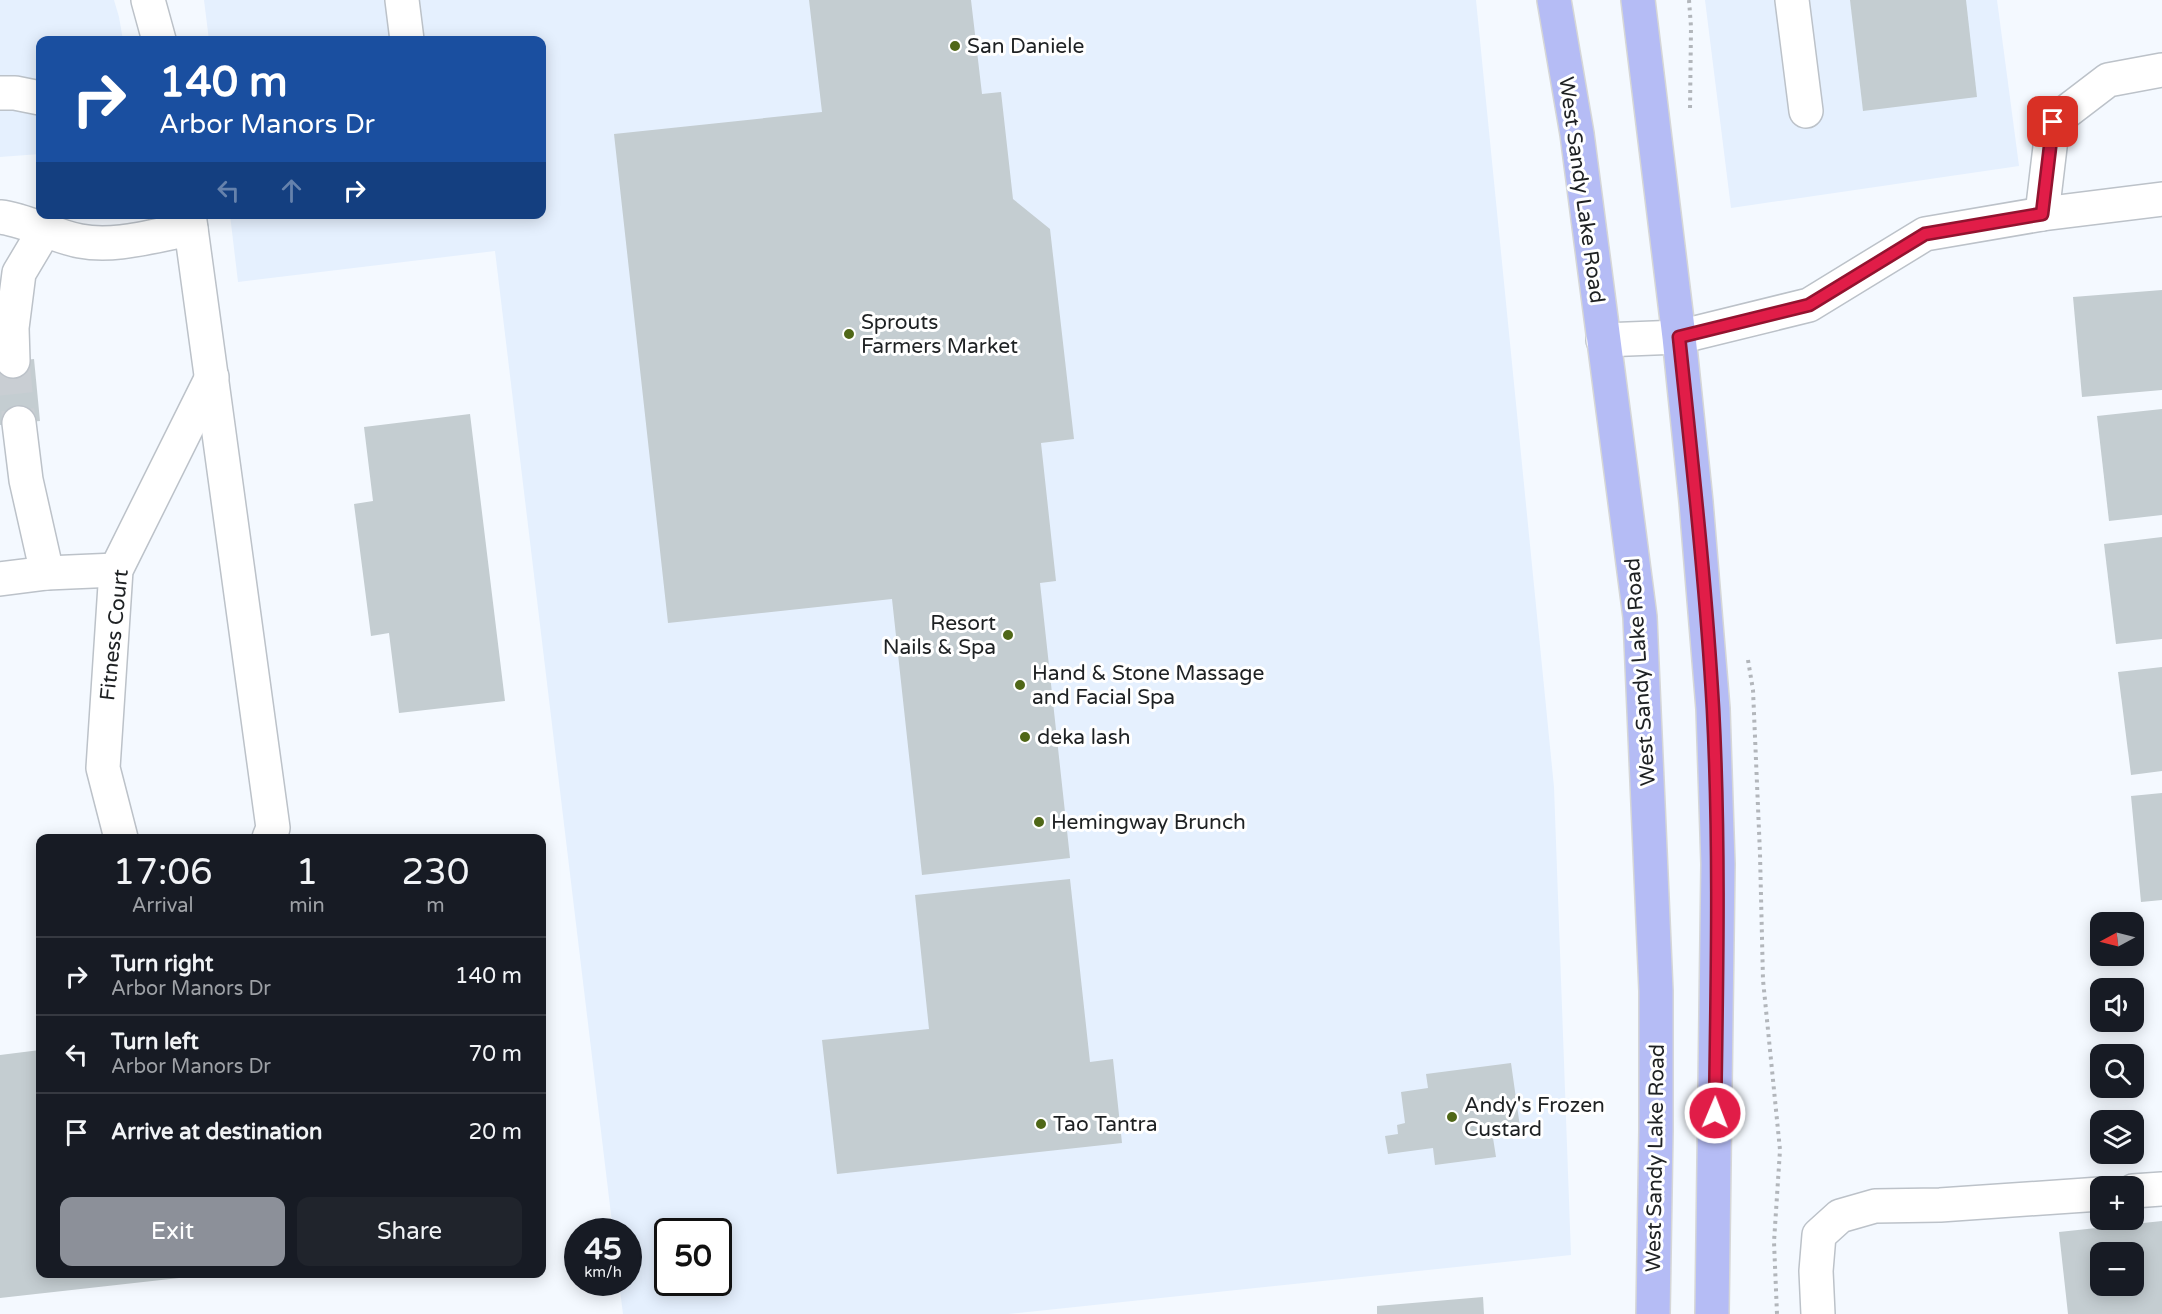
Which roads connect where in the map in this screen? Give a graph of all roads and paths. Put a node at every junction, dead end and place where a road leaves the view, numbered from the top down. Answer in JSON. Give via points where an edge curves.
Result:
{"nodes":[{"id":1,"x":148,"y":0,"type":"edge"},
{"id":2,"x":402,"y":0,"type":"edge"},
{"id":3,"x":1554,"y":0,"type":"edge"},
{"id":4,"x":1638,"y":0,"type":"edge"},
{"id":5,"x":1792,"y":0,"type":"edge"},
{"id":6,"x":158,"y":36,"type":"edge"},
{"id":7,"x":406,"y":36,"type":"edge"},
{"id":8,"x":2162,"y":70,"type":"edge"},
{"id":9,"x":1806,"y":111,"type":"dead end"},
{"id":10,"x":2162,"y":199,"type":"edge"},
{"id":11,"x":2042,"y":214,"type":"junction"},
{"id":12,"x":0,"y":217,"type":"edge"},
{"id":13,"x":190,"y":222,"type":"edge"},
{"id":14,"x":44,"y":231,"type":"junction"},
{"id":15,"x":1679,"y":337,"type":"junction"},
{"id":16,"x":1604,"y":340,"type":"junction"},
{"id":17,"x":13,"y":361,"type":"tunnel mouth"},
{"id":18,"x":212,"y":377,"type":"junction"},
{"id":19,"x":19,"y":423,"type":"tunnel mouth"},
{"id":20,"x":116,"y":570,"type":"junction"},
{"id":21,"x":47,"y":573,"type":"junction"},
{"id":22,"x":0,"y":579,"type":"edge"},
{"id":23,"x":120,"y":834,"type":"edge"},
{"id":24,"x":271,"y":834,"type":"edge"},
{"id":25,"x":2162,"y":1189,"type":"edge"},
{"id":26,"x":2144,"y":1190,"type":"edge"},
{"id":27,"x":2090,"y":1195,"type":"edge"},
{"id":28,"x":1653,"y":1314,"type":"edge"},
{"id":29,"x":1712,"y":1314,"type":"edge"},
{"id":30,"x":1818,"y":1314,"type":"edge"}],
"edges":[{"from":1,"to":6,"type":"street"},
{"from":2,"to":7,"type":"street"},
{"from":3,"to":16,"type":"main road","name":"West Sandy Lake Road","via":[[1577,134]]},
{"from":4,"to":15,"type":"main road"},
{"from":5,"to":9,"type":"street"},
{"from":8,"to":11,"type":"street","via":[[2108,80],[2053,122]]},
{"from":10,"to":11,"type":"street"},
{"from":11,"to":15,"type":"street","via":[[1925,234],[1809,305]]},
{"from":12,"to":14,"type":"street"},
{"from":13,"to":14,"type":"street","via":[[111,244]]},
{"from":13,"to":18,"type":"street"},
{"from":14,"to":17,"type":"street","via":[[19,273],[12,328]]},
{"from":15,"to":16,"type":"street"},
{"from":15,"to":29,"type":"main road","via":[[1713,721],[1718,864]]},
{"from":16,"to":28,"type":"main road","name":"West Sandy Lake Road","via":[[1640,617],[1656,991]]},
{"from":18,"to":20,"type":"street","name":"Fitness Court"},
{"from":18,"to":24,"type":"street","via":[[273,828]]},
{"from":19,"to":21,"type":"street","via":[[26,480]]},
{"from":20,"to":21,"type":"street"},
{"from":20,"to":23,"type":"street","name":"Fitness Court","via":[[103,768]]},
{"from":21,"to":22,"type":"street"},
{"from":25,"to":26,"type":"street"},
{"from":27,"to":30,"type":"street","via":[[1875,1206],[1839,1216],[1819,1235]]}]}
